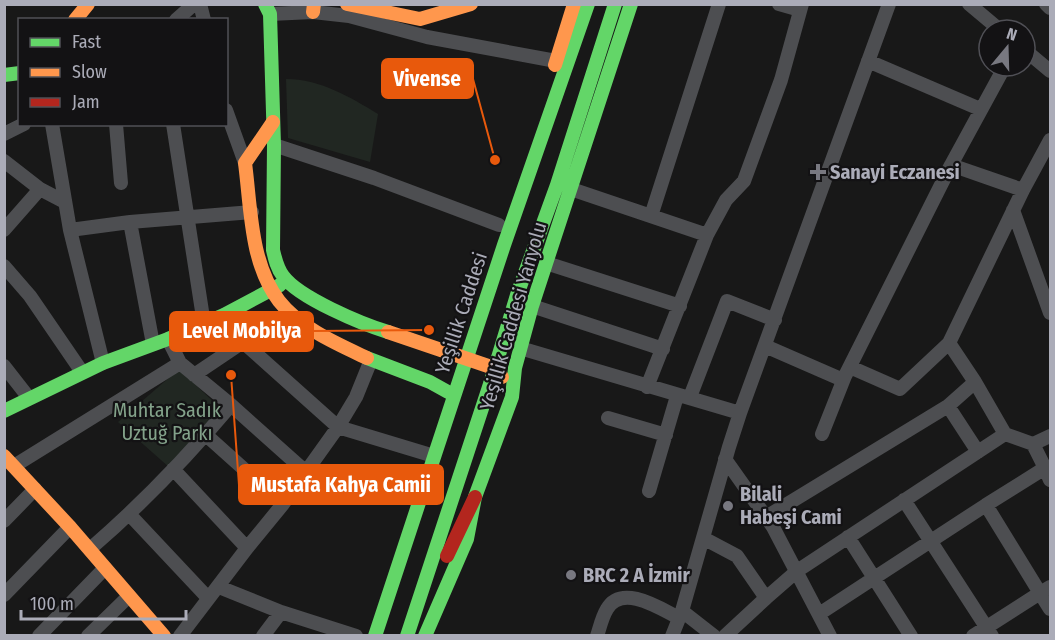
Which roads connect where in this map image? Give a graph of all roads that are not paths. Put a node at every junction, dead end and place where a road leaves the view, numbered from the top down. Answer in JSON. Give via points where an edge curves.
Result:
{"nodes":[{"id":1,"x":88,"y":4,"type":"edge"},
{"id":2,"x":194,"y":4,"type":"edge"},
{"id":3,"x":347,"y":4,"type":"edge"},
{"id":4,"x":471,"y":4,"type":"edge"},
{"id":5,"x":574,"y":4,"type":"edge"},
{"id":6,"x":588,"y":4,"type":"edge"},
{"id":7,"x":615,"y":4,"type":"edge"},
{"id":8,"x":631,"y":4,"type":"edge"},
{"id":9,"x":719,"y":4,"type":"edge"},
{"id":10,"x":779,"y":4,"type":"edge"},
{"id":11,"x":889,"y":4,"type":"edge"},
{"id":12,"x":969,"y":4,"type":"edge"},
{"id":13,"x":1046,"y":4,"type":"edge"},
{"id":14,"x":801,"y":7,"type":"edge"},
{"id":15,"x":314,"y":8,"type":"edge"},
{"id":16,"x":1050,"y":8,"type":"edge"},
{"id":17,"x":267,"y":9,"type":"edge"},
{"id":18,"x":77,"y":18,"type":"edge"},
{"id":19,"x":178,"y":18,"type":"edge"},
{"id":20,"x":986,"y":18,"type":"edge"},
{"id":21,"x":1037,"y":60,"type":"edge"},
{"id":22,"x":556,"y":61,"type":"junction"},
{"id":23,"x":868,"y":61,"type":"junction"},
{"id":24,"x":1050,"y":71,"type":"edge"},
{"id":25,"x":998,"y":78,"type":"edge"},
{"id":26,"x":980,"y":109,"type":"junction"},
{"id":27,"x":228,"y":116,"type":"edge"},
{"id":28,"x":273,"y":122,"type":"junction"},
{"id":29,"x":20,"y":126,"type":"edge"},
{"id":30,"x":52,"y":126,"type":"edge"},
{"id":31,"x":116,"y":126,"type":"edge"},
{"id":32,"x":173,"y":126,"type":"edge"},
{"id":33,"x":4,"y":134,"type":"edge"},
{"id":34,"x":1050,"y":140,"type":"edge"},
{"id":35,"x":274,"y":145,"type":"junction"},
{"id":36,"x":4,"y":161,"type":"edge"},
{"id":37,"x":245,"y":163,"type":"junction"},
{"id":38,"x":951,"y":165,"type":"junction"},
{"id":39,"x":121,"y":183,"type":"dead end"},
{"id":40,"x":40,"y":189,"type":"junction"},
{"id":41,"x":571,"y":189,"type":"junction"},
{"id":42,"x":1023,"y":190,"type":"junction"},
{"id":43,"x":63,"y":201,"type":"junction"},
{"id":44,"x":1013,"y":210,"type":"junction"},
{"id":45,"x":252,"y":212,"type":"junction"},
{"id":46,"x":186,"y":216,"type":"junction"},
{"id":47,"x":651,"y":216,"type":"junction"},
{"id":48,"x":130,"y":222,"type":"junction"},
{"id":49,"x":499,"y":225,"type":"junction"},
{"id":50,"x":4,"y":230,"type":"edge"},
{"id":51,"x":70,"y":230,"type":"junction"},
{"id":52,"x":707,"y":235,"type":"junction"},
{"id":53,"x":546,"y":263,"type":"junction"},
{"id":54,"x":4,"y":266,"type":"edge"},
{"id":55,"x":287,"y":280,"type":"junction"},
{"id":56,"x":272,"y":291,"type":"junction"},
{"id":57,"x":532,"y":306,"type":"junction"},
{"id":58,"x":680,"y":306,"type":"junction"},
{"id":59,"x":1050,"y":313,"type":"edge"},
{"id":60,"x":224,"y":315,"type":"junction"},
{"id":61,"x":475,"y":320,"type":"junction"},
{"id":62,"x":774,"y":320,"type":"junction"},
{"id":63,"x":204,"y":324,"type":"junction"},
{"id":64,"x":168,"y":339,"type":"junction"},
{"id":65,"x":243,"y":342,"type":"junction"},
{"id":66,"x":503,"y":342,"type":"junction"},
{"id":67,"x":949,"y":342,"type":"junction"},
{"id":68,"x":153,"y":344,"type":"junction"},
{"id":69,"x":765,"y":346,"type":"junction"},
{"id":70,"x":520,"y":348,"type":"junction"},
{"id":71,"x":663,"y":349,"type":"junction"},
{"id":72,"x":463,"y":357,"type":"junction"},
{"id":73,"x":371,"y":360,"type":"junction"},
{"id":74,"x":103,"y":363,"type":"junction"},
{"id":75,"x":180,"y":363,"type":"junction"},
{"id":76,"x":4,"y":366,"type":"edge"},
{"id":77,"x":494,"y":368,"type":"junction"},
{"id":78,"x":82,"y":372,"type":"junction"},
{"id":79,"x":847,"y":373,"type":"junction"},
{"id":80,"x":194,"y":375,"type":"junction"},
{"id":81,"x":975,"y":382,"type":"junction"},
{"id":82,"x":647,"y":387,"type":"junction"},
{"id":83,"x":448,"y":392,"type":"junction"},
{"id":84,"x":684,"y":396,"type":"junction"},
{"id":85,"x":512,"y":397,"type":"junction"},
{"id":86,"x":29,"y":398,"type":"junction"},
{"id":87,"x":231,"y":405,"type":"junction"},
{"id":88,"x":948,"y":406,"type":"junction"},
{"id":89,"x":450,"y":408,"type":"junction"},
{"id":90,"x":4,"y":411,"type":"edge"},
{"id":91,"x":740,"y":413,"type":"junction"},
{"id":92,"x":608,"y":418,"type":"dead end"},
{"id":93,"x":338,"y":427,"type":"junction"},
{"id":94,"x":822,"y":434,"type":"dead end"},
{"id":95,"x":1005,"y":434,"type":"junction"},
{"id":96,"x":206,"y":435,"type":"junction"},
{"id":97,"x":666,"y":435,"type":"junction"},
{"id":98,"x":1050,"y":436,"type":"edge"},
{"id":99,"x":1033,"y":444,"type":"junction"},
{"id":100,"x":978,"y":452,"type":"junction"},
{"id":101,"x":434,"y":456,"type":"junction"},
{"id":102,"x":725,"y":459,"type":"junction"},
{"id":103,"x":9,"y":461,"type":"edge"},
{"id":104,"x":173,"y":469,"type":"junction"},
{"id":105,"x":306,"y":472,"type":"junction"},
{"id":106,"x":1048,"y":474,"type":"edge"},
{"id":107,"x":35,"y":489,"type":"junction"},
{"id":108,"x":649,"y":491,"type":"dead end"},
{"id":109,"x":475,"y":497,"type":"junction"},
{"id":110,"x":904,"y":500,"type":"junction"},
{"id":111,"x":283,"y":504,"type":"junction"},
{"id":112,"x":986,"y":505,"type":"junction"},
{"id":113,"x":130,"y":515,"type":"junction"},
{"id":114,"x":766,"y":517,"type":"junction"},
{"id":115,"x":4,"y":521,"type":"edge"},
{"id":116,"x":70,"y":527,"type":"junction"},
{"id":117,"x":848,"y":537,"type":"junction"},
{"id":118,"x":703,"y":538,"type":"junction"},
{"id":119,"x":931,"y":541,"type":"junction"},
{"id":120,"x":247,"y":548,"type":"junction"},
{"id":121,"x":90,"y":549,"type":"junction"},
{"id":122,"x":105,"y":568,"type":"junction"},
{"id":123,"x":796,"y":572,"type":"junction"},
{"id":124,"x":874,"y":577,"type":"junction"},
{"id":125,"x":219,"y":587,"type":"junction"},
{"id":126,"x":1045,"y":590,"type":"edge"},
{"id":127,"x":4,"y":595,"type":"edge"},
{"id":128,"x":129,"y":596,"type":"junction"},
{"id":129,"x":208,"y":598,"type":"junction"},
{"id":130,"x":766,"y":598,"type":"junction"},
{"id":131,"x":1050,"y":609,"type":"edge"},
{"id":132,"x":281,"y":612,"type":"junction"},
{"id":133,"x":415,"y":612,"type":"junction"},
{"id":134,"x":819,"y":614,"type":"junction"},
{"id":135,"x":681,"y":615,"type":"junction"},
{"id":136,"x":989,"y":631,"type":"edge"},
{"id":137,"x":827,"y":634,"type":"edge"},
{"id":138,"x":39,"y":636,"type":"edge"},
{"id":139,"x":88,"y":636,"type":"edge"},
{"id":140,"x":164,"y":636,"type":"edge"},
{"id":141,"x":180,"y":636,"type":"edge"},
{"id":142,"x":263,"y":636,"type":"edge"},
{"id":143,"x":356,"y":636,"type":"edge"},
{"id":144,"x":375,"y":636,"type":"edge"},
{"id":145,"x":407,"y":636,"type":"edge"},
{"id":146,"x":425,"y":636,"type":"edge"},
{"id":147,"x":597,"y":636,"type":"edge"},
{"id":148,"x":672,"y":636,"type":"edge"},
{"id":149,"x":714,"y":636,"type":"edge"},
{"id":150,"x":725,"y":636,"type":"edge"},
{"id":151,"x":911,"y":636,"type":"edge"},
{"id":152,"x":973,"y":636,"type":"edge"}],
"edges":[{"from":1,"to":18,"type":"main road"},
{"from":2,"to":19,"type":"street"},
{"from":3,"to":4,"type":"main road","via":[[420,19]]},
{"from":5,"to":22,"type":"main road","name":"Yeşillik Caddesi Yanyolu"},
{"from":6,"to":61,"type":"main road","name":"Yeşillik Caddesi"},
{"from":7,"to":66,"type":"main road"},
{"from":8,"to":41,"type":"main road","name":"Yeşillik Caddesi Yanyolu"},
{"from":9,"to":47,"type":"street"},
{"from":10,"to":14,"type":"street"},
{"from":11,"to":23,"type":"street"},
{"from":12,"to":20,"type":"street"},
{"from":13,"to":16,"type":"street"},
{"from":14,"to":52,"type":"street","via":[[781,80],[744,181],[726,200]]},
{"from":15,"to":17,"type":"street"},
{"from":15,"to":22,"type":"street","via":[[426,37]]},
{"from":17,"to":28,"type":"main road"},
{"from":21,"to":24,"type":"street"},
{"from":22,"to":49,"type":"main road","name":"Yeşillik Caddesi Yanyolu"},
{"from":23,"to":26,"type":"street"},
{"from":23,"to":62,"type":"street"},
{"from":25,"to":26,"type":"street"},
{"from":26,"to":38,"type":"street"},
{"from":27,"to":37,"type":"street"},
{"from":28,"to":35,"type":"main road"},
{"from":28,"to":37,"type":"main road"},
{"from":29,"to":33,"type":"street"},
{"from":30,"to":43,"type":"street"},
{"from":31,"to":39,"type":"street"},
{"from":32,"to":46,"type":"street"},
{"from":34,"to":42,"type":"street"},
{"from":35,"to":49,"type":"street"},
{"from":35,"to":55,"type":"main road","via":[[273,250],[276,264]]},
{"from":36,"to":40,"type":"street"},
{"from":37,"to":45,"type":"main road"},
{"from":38,"to":42,"type":"street"},
{"from":38,"to":79,"type":"street"},
{"from":40,"to":43,"type":"street"},
{"from":40,"to":50,"type":"street"},
{"from":41,"to":47,"type":"street"},
{"from":41,"to":53,"type":"main road","name":"Yeşillik Caddesi Yanyolu"},
{"from":42,"to":44,"type":"street"},
{"from":43,"to":51,"type":"street"},
{"from":44,"to":59,"type":"street"},
{"from":44,"to":67,"type":"street"},
{"from":45,"to":46,"type":"street"},
{"from":45,"to":56,"type":"main road","via":[[257,253]]},
{"from":46,"to":48,"type":"street"},
{"from":46,"to":63,"type":"street"},
{"from":47,"to":52,"type":"street"},
{"from":48,"to":51,"type":"street"},
{"from":48,"to":68,"type":"street"},
{"from":49,"to":61,"type":"main road","name":"Yeşillik Caddesi Yanyolu"},
{"from":51,"to":74,"type":"street"},
{"from":52,"to":58,"type":"street"},
{"from":53,"to":57,"type":"main road","name":"Yeşillik Caddesi Yanyolu"},
{"from":53,"to":58,"type":"street"},
{"from":54,"to":78,"type":"street","via":[[30,296]]},
{"from":55,"to":56,"type":"main road"},
{"from":55,"to":72,"type":"main road","via":[[369,326]]},
{"from":56,"to":60,"type":"main road"},
{"from":56,"to":73,"type":"main road","via":[[308,326]]},
{"from":57,"to":70,"type":"main road","name":"Yeşillik Caddesi Yanyolu"},
{"from":57,"to":71,"type":"street"},
{"from":58,"to":71,"type":"street"},
{"from":60,"to":63,"type":"main road"},
{"from":60,"to":65,"type":"street"},
{"from":61,"to":66,"type":"main road","via":[[484,336]]},
{"from":61,"to":72,"type":"main road","name":"Yeşillik Caddesi"},
{"from":62,"to":69,"type":"street"},
{"from":62,"to":84,"type":"street","via":[[727,301]]},
{"from":63,"to":64,"type":"main road"},
{"from":64,"to":68,"type":"main road"},
{"from":64,"to":75,"type":"street"},
{"from":65,"to":80,"type":"street"},
{"from":65,"to":93,"type":"street"},
{"from":66,"to":70,"type":"main road"},
{"from":66,"to":77,"type":"main road"},
{"from":67,"to":79,"type":"street","via":[[900,389]]},
{"from":67,"to":81,"type":"street"},
{"from":68,"to":74,"type":"main road"},
{"from":69,"to":79,"type":"street"},
{"from":69,"to":91,"type":"street"},
{"from":70,"to":82,"type":"street"},
{"from":70,"to":85,"type":"main road","name":"Yeşillik Caddesi Yanyolu"},
{"from":71,"to":82,"type":"street"},
{"from":72,"to":77,"type":"main road"},
{"from":72,"to":83,"type":"main road","name":"Yeşillik Caddesi Yanyolu"},
{"from":72,"to":89,"type":"main road","name":"Yeşillik Caddesi"},
{"from":73,"to":83,"type":"main road","via":[[432,381]]},
{"from":73,"to":93,"type":"street"},
{"from":74,"to":78,"type":"main road"},
{"from":75,"to":80,"type":"street"},
{"from":75,"to":103,"type":"street"},
{"from":76,"to":86,"type":"street"},
{"from":77,"to":85,"type":"main road"},
{"from":77,"to":133,"type":"main road"},
{"from":78,"to":86,"type":"main road"},
{"from":79,"to":94,"type":"street"},
{"from":80,"to":87,"type":"street"},
{"from":81,"to":88,"type":"street"},
{"from":81,"to":95,"type":"street"},
{"from":82,"to":84,"type":"street"},
{"from":83,"to":89,"type":"main road","name":"Yeşillik Caddesi Yanyolu"},
{"from":84,"to":91,"type":"street"},
{"from":84,"to":97,"type":"street"},
{"from":85,"to":109,"type":"main road","name":"Yeşillik Caddesi Yanyolu"},
{"from":86,"to":90,"type":"main road"},
{"from":87,"to":96,"type":"street"},
{"from":87,"to":105,"type":"street"},
{"from":88,"to":100,"type":"street"},
{"from":88,"to":114,"type":"street"},
{"from":89,"to":101,"type":"main road","name":"Yeşillik Caddesi"},
{"from":91,"to":102,"type":"street"},
{"from":92,"to":97,"type":"street"},
{"from":93,"to":101,"type":"street"},
{"from":93,"to":105,"type":"street"},
{"from":95,"to":99,"type":"street"},
{"from":95,"to":100,"type":"street"},
{"from":96,"to":104,"type":"street"},
{"from":96,"to":111,"type":"street"},
{"from":97,"to":108,"type":"street"},
{"from":98,"to":99,"type":"street"},
{"from":99,"to":106,"type":"street"},
{"from":100,"to":110,"type":"street"},
{"from":101,"to":144,"type":"main road","name":"Yeşillik Caddesi"},
{"from":102,"to":114,"type":"street"},
{"from":102,"to":118,"type":"street"},
{"from":103,"to":107,"type":"main road"},
{"from":104,"to":113,"type":"street"},
{"from":104,"to":120,"type":"street"},
{"from":105,"to":111,"type":"street"},
{"from":106,"to":112,"type":"street"},
{"from":107,"to":115,"type":"street"},
{"from":107,"to":116,"type":"main road"},
{"from":109,"to":133,"type":"main road","via":[[429,596]]},
{"from":109,"to":146,"type":"main road","name":"Yeşillik Caddesi Yanyolu","via":[[467,539]]},
{"from":110,"to":117,"type":"street"},
{"from":110,"to":119,"type":"street"},
{"from":111,"to":120,"type":"street"},
{"from":112,"to":119,"type":"street"},
{"from":112,"to":126,"type":"street"},
{"from":113,"to":121,"type":"street"},
{"from":113,"to":129,"type":"street"},
{"from":114,"to":123,"type":"street"},
{"from":116,"to":121,"type":"main road"},
{"from":116,"to":127,"type":"street"},
{"from":117,"to":123,"type":"street"},
{"from":117,"to":124,"type":"street"},
{"from":118,"to":130,"type":"street","via":[[737,556]]},
{"from":118,"to":135,"type":"street"},
{"from":119,"to":124,"type":"street"},
{"from":119,"to":136,"type":"street"},
{"from":120,"to":125,"type":"street"},
{"from":121,"to":122,"type":"main road"},
{"from":122,"to":128,"type":"main road"},
{"from":122,"to":138,"type":"street"},
{"from":123,"to":130,"type":"street"},
{"from":123,"to":134,"type":"street"},
{"from":124,"to":134,"type":"street"},
{"from":124,"to":151,"type":"street"},
{"from":125,"to":129,"type":"street"},
{"from":125,"to":132,"type":"street"},
{"from":126,"to":131,"type":"street"},
{"from":126,"to":136,"type":"street"},
{"from":128,"to":139,"type":"street"},
{"from":128,"to":140,"type":"main road"},
{"from":129,"to":141,"type":"street"},
{"from":130,"to":150,"type":"street"},
{"from":132,"to":142,"type":"street"},
{"from":132,"to":143,"type":"street"},
{"from":133,"to":145,"type":"main road"},
{"from":134,"to":137,"type":"street"},
{"from":135,"to":147,"type":"street","via":[[629,597],[617,599],[608,607]]},
{"from":135,"to":148,"type":"street"},
{"from":135,"to":149,"type":"street"},
{"from":136,"to":152,"type":"street"}]}
